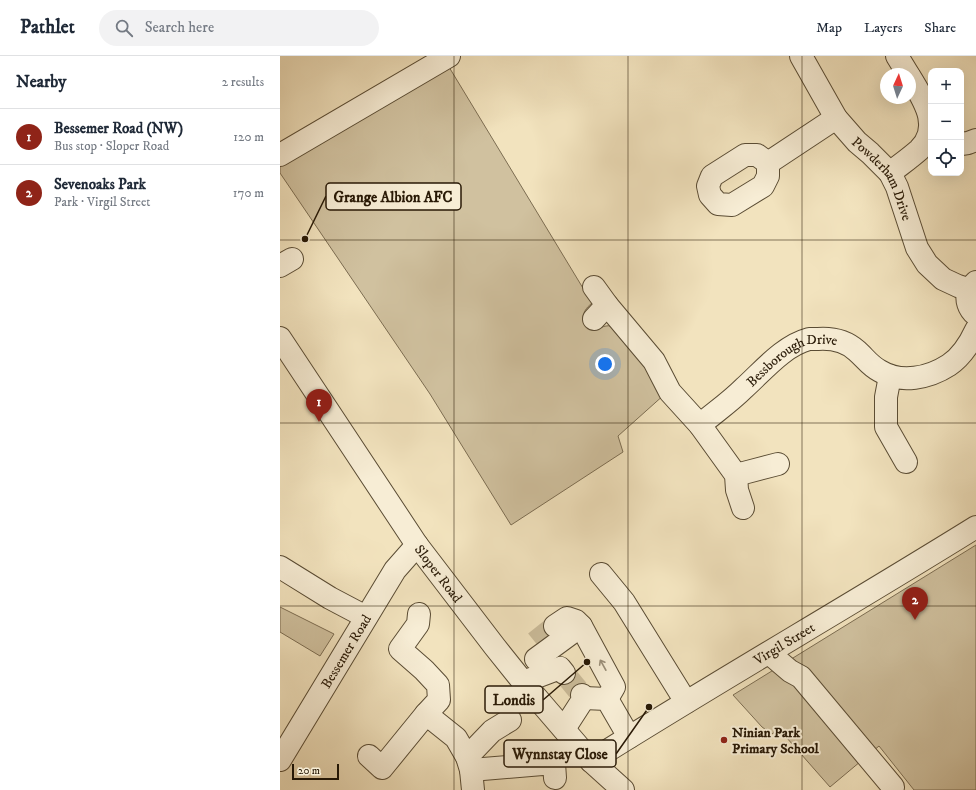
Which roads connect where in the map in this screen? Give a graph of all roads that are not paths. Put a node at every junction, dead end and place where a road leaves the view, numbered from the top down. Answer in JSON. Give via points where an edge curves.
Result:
{"nodes":[{"id":1,"x":449,"y":56,"type":"edge"},
{"id":2,"x":801,"y":56,"type":"edge"},
{"id":3,"x":897,"y":56,"type":"edge"},
{"id":4,"x":904,"y":68,"type":"edge"},
{"id":5,"x":916,"y":87,"type":"edge"},
{"id":6,"x":928,"y":109,"type":"edge"},
{"id":7,"x":836,"y":118,"type":"junction"},
{"id":8,"x":928,"y":140,"type":"edge"},
{"id":9,"x":976,"y":140,"type":"edge"},
{"id":10,"x":964,"y":144,"type":"edge"},
{"id":11,"x":280,"y":155,"type":"edge"},
{"id":12,"x":768,"y":163,"type":"dead end"},
{"id":13,"x":890,"y":173,"type":"junction"},
{"id":14,"x":973,"y":286,"type":"edge"},
{"id":15,"x":594,"y":287,"type":"dead end"},
{"id":16,"x":976,"y":315,"type":"edge"},
{"id":17,"x":976,"y":330,"type":"edge"},
{"id":18,"x":280,"y":338,"type":"edge"},
{"id":19,"x":890,"y":376,"type":"junction"},
{"id":20,"x":700,"y":425,"type":"junction"},
{"id":21,"x":906,"y":462,"type":"dead end"},
{"id":22,"x":778,"y":464,"type":"dead end"},
{"id":23,"x":736,"y":475,"type":"junction"},
{"id":24,"x":744,"y":508,"type":"dead end"},
{"id":25,"x":976,"y":527,"type":"edge"},
{"id":26,"x":417,"y":545,"type":"junction"},
{"id":27,"x":280,"y":567,"type":"edge"},
{"id":28,"x":602,"y":574,"type":"dead end"},
{"id":29,"x":419,"y":614,"type":"dead end"},
{"id":30,"x":366,"y":617,"type":"junction"},
{"id":31,"x":555,"y":626,"type":"tunnel mouth"},
{"id":32,"x":584,"y":631,"type":"junction"},
{"id":33,"x":769,"y":653,"type":"junction"},
{"id":34,"x":523,"y":682,"type":"junction"},
{"id":35,"x":607,"y":699,"type":"junction"},
{"id":36,"x":686,"y":702,"type":"junction"},
{"id":37,"x":433,"y":707,"type":"junction"},
{"id":38,"x":510,"y":720,"type":"dead end"},
{"id":39,"x":564,"y":729,"type":"junction"},
{"id":40,"x":629,"y":737,"type":"junction"},
{"id":41,"x":369,"y":756,"type":"dead end"},
{"id":42,"x":280,"y":760,"type":"edge"},
{"id":43,"x":592,"y":761,"type":"junction"},
{"id":44,"x":557,"y":766,"type":"dead end"},
{"id":45,"x":471,"y":772,"type":"edge"},
{"id":46,"x":893,"y":787,"type":"dead end"},
{"id":47,"x":623,"y":790,"type":"edge"}],
"edges":[{"from":1,"to":11,"type":"street"},
{"from":2,"to":7,"type":"street","name":"Powderham Drive"},
{"from":3,"to":4,"type":"street"},
{"from":5,"to":6,"type":"street"},
{"from":7,"to":12,"type":"street"},
{"from":7,"to":13,"type":"street","name":"Powderham Drive"},
{"from":8,"to":13,"type":"street"},
{"from":9,"to":10,"type":"street"},
{"from":13,"to":14,"type":"street","name":"Powderham Drive","via":[[917,248],[927,264],[943,279],[958,286]]},
{"from":14,"to":16,"type":"street","via":[[967,298],[969,307]]},
{"from":15,"to":20,"type":"street","via":[[600,312],[654,361],[670,392]]},
{"from":17,"to":19,"type":"street","name":"Bessborough Drive","via":[[961,354],[949,365],[922,377],[908,379]]},
{"from":18,"to":26,"type":"street","name":"Sloper Road"},
{"from":19,"to":20,"type":"street","name":"Bessborough Drive","via":[[868,363],[848,344],[826,338],[809,339],[775,358],[744,389]]},
{"from":19,"to":21,"type":"street","via":[[886,397],[886,427]]},
{"from":20,"to":23,"type":"street"},
{"from":22,"to":23,"type":"street"},
{"from":23,"to":24,"type":"street","via":[[737,490]]},
{"from":25,"to":33,"type":"street","name":"Virgil Street"},
{"from":26,"to":30,"type":"street","name":"Bessemer Road","via":[[395,570]]},
{"from":26,"to":34,"type":"street","name":"Sloper Road"},
{"from":27,"to":30,"type":"street"},
{"from":28,"to":36,"type":"street","via":[[624,602]]},
{"from":29,"to":37,"type":"street","via":[[418,624],[400,649],[438,685]]},
{"from":30,"to":42,"type":"street","name":"Bessemer Road"},
{"from":31,"to":32,"type":"street","via":[[567,618],[576,622]]},
{"from":32,"to":34,"type":"street"},
{"from":35,"to":32,"type":"street","one_way":true,"via":[[614,687]]},
{"from":33,"to":36,"type":"street","name":"Virgil Street"},
{"from":33,"to":46,"type":"street","via":[[801,678]]},
{"from":34,"to":39,"type":"street","name":"Sloper Road"},
{"from":35,"to":39,"type":"street","via":[[583,697]]},
{"from":35,"to":40,"type":"street"},
{"from":36,"to":40,"type":"street","name":"Virgil Street"},
{"from":37,"to":41,"type":"street","via":[[382,768]]},
{"from":37,"to":45,"type":"street","via":[[456,738]]},
{"from":38,"to":45,"type":"street","via":[[492,731]]},
{"from":39,"to":43,"type":"street","name":"Sloper Road"},
{"from":40,"to":43,"type":"street","name":"Virgil Street"},
{"from":43,"to":47,"type":"street","name":"Sloper Road"},
{"from":44,"to":45,"type":"street"}]}
